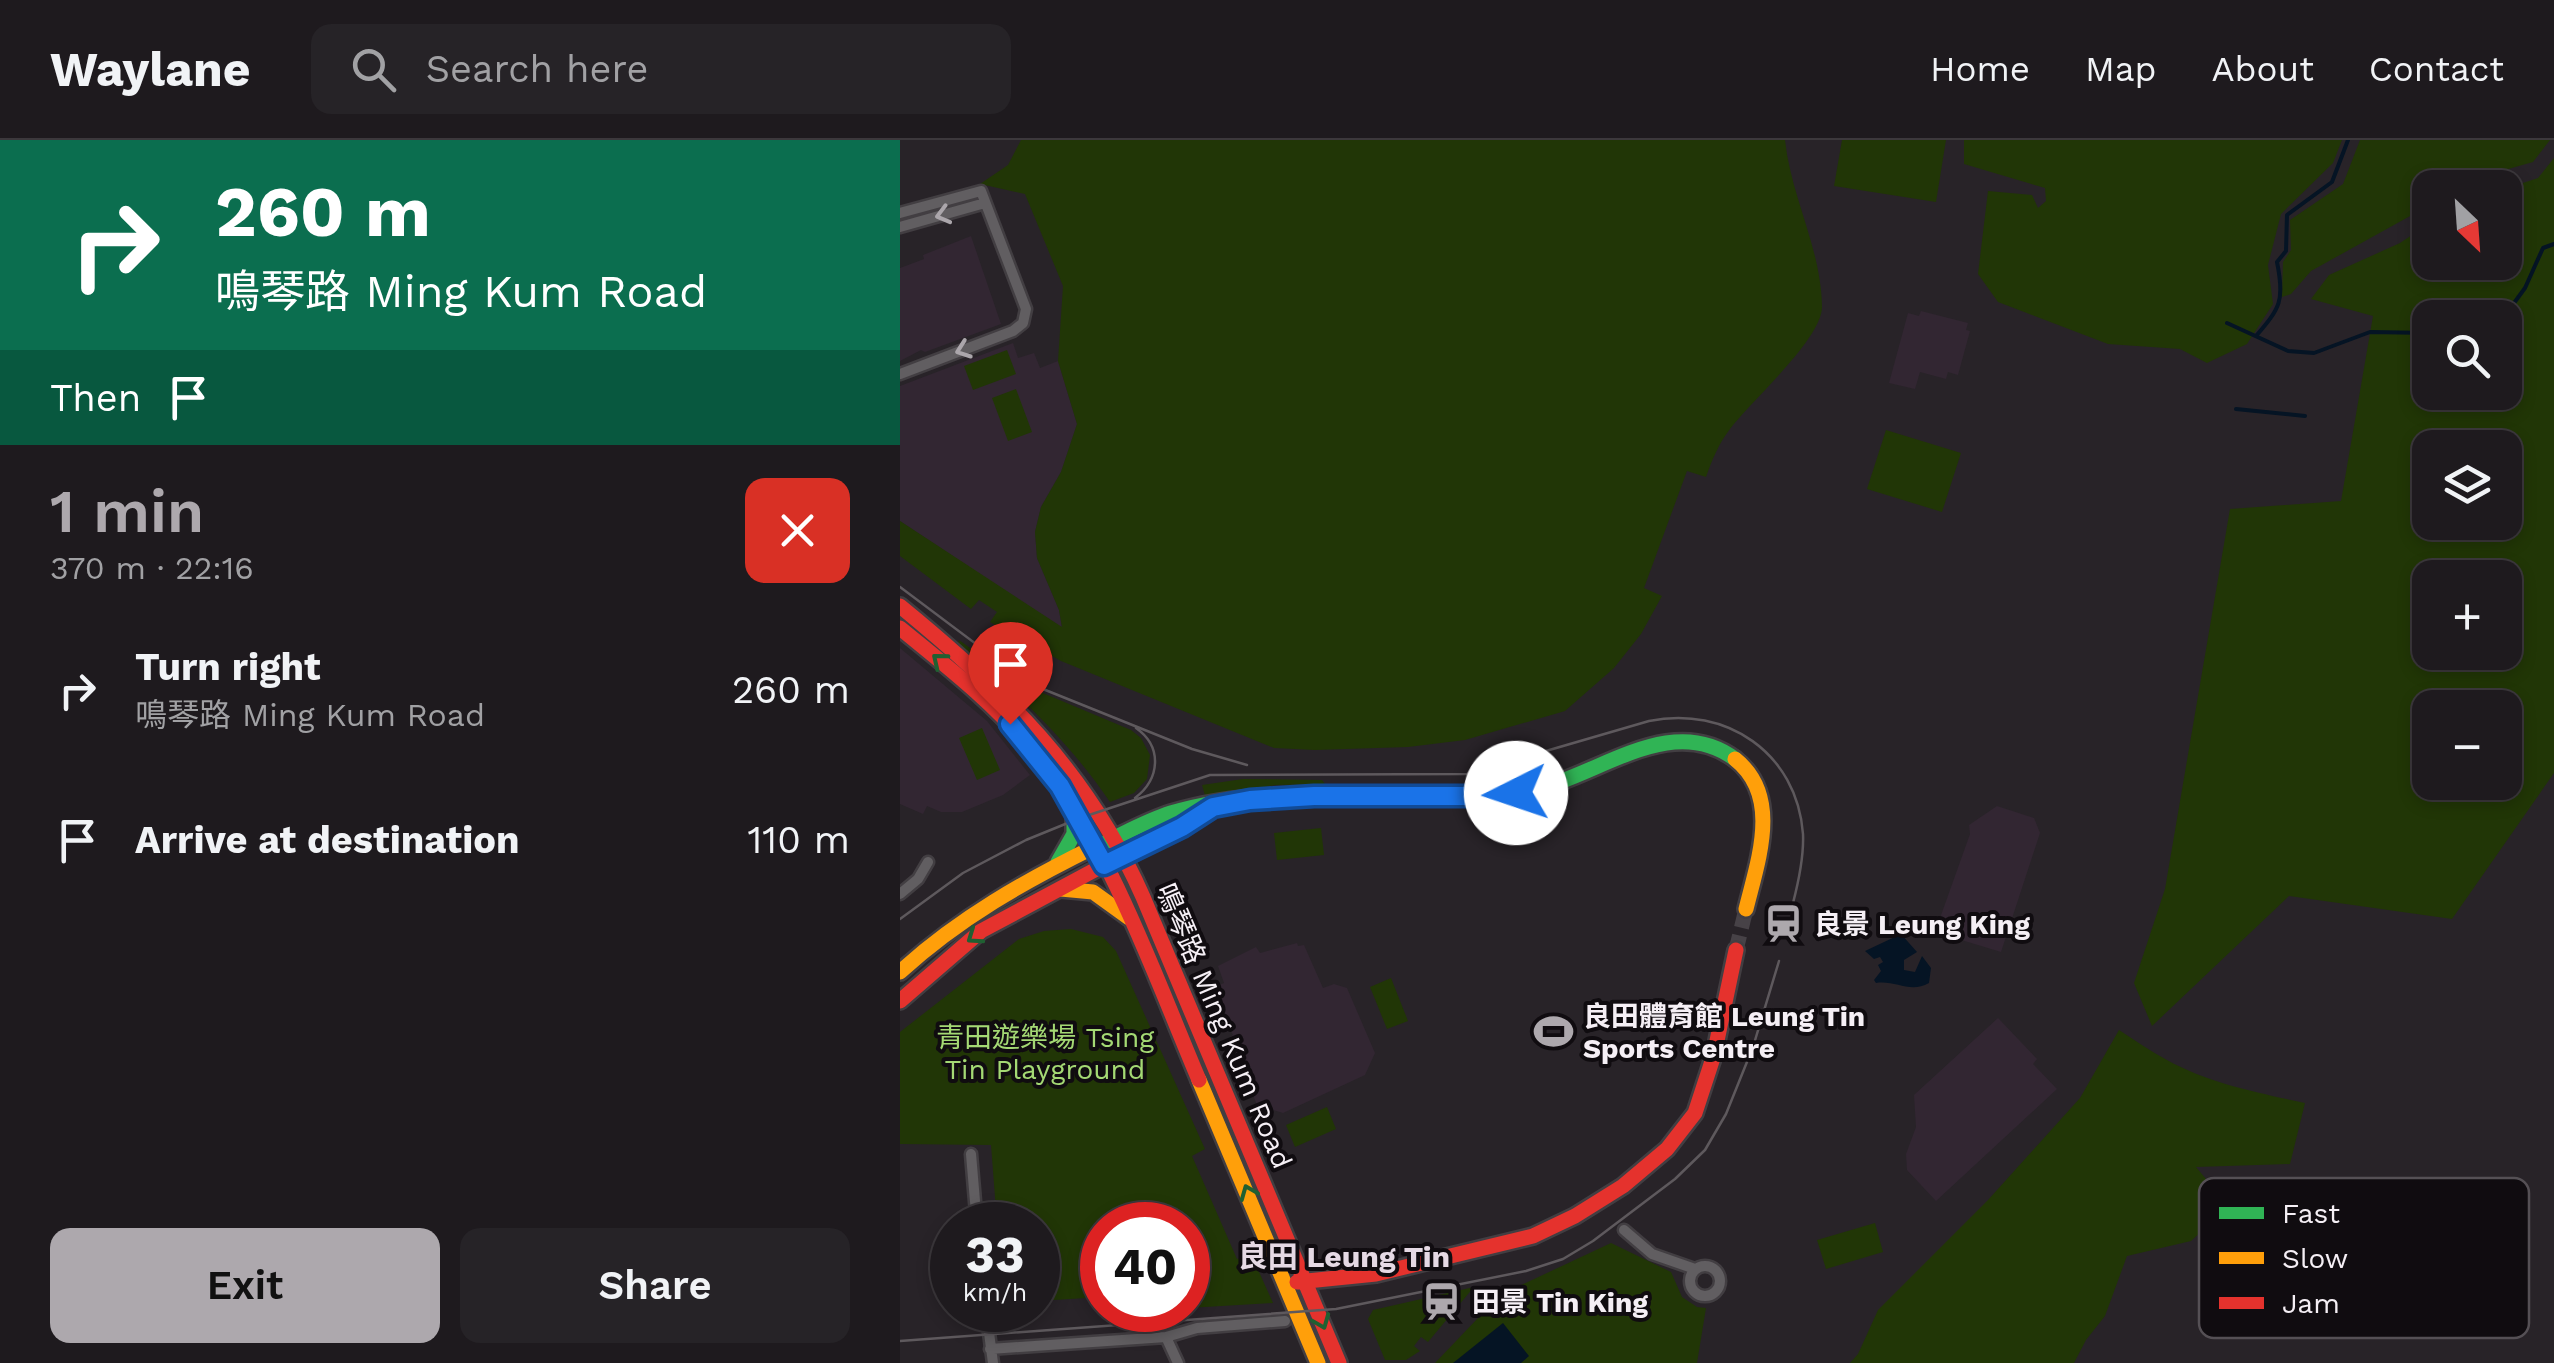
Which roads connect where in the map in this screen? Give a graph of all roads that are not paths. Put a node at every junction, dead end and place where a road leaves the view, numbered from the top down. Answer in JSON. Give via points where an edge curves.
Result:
{"nodes":[{"id":1,"x":985,"y":203,"type":"junction"},
{"id":2,"x":900,"y":213,"type":"edge"},
{"id":3,"x":900,"y":227,"type":"edge"},
{"id":4,"x":900,"y":374,"type":"edge"},
{"id":5,"x":900,"y":606,"type":"edge"},
{"id":6,"x":900,"y":628,"type":"edge"},
{"id":7,"x":1213,"y":807,"type":"junction"},
{"id":8,"x":1074,"y":809,"type":"junction"},
{"id":9,"x":1114,"y":838,"type":"junction"},
{"id":10,"x":1096,"y":846,"type":"junction"},
{"id":11,"x":1122,"y":855,"type":"junction"},
{"id":12,"x":928,"y":862,"type":"dead end"},
{"id":13,"x":1056,"y":865,"type":"junction"},
{"id":14,"x":1104,"y":865,"type":"junction"},
{"id":15,"x":1058,"y":890,"type":"junction"},
{"id":16,"x":900,"y":894,"type":"edge"},
{"id":17,"x":1746,"y":910,"type":"tunnel mouth"},
{"id":18,"x":1129,"y":918,"type":"junction"},
{"id":19,"x":1736,"y":950,"type":"tunnel mouth"},
{"id":20,"x":900,"y":972,"type":"edge"},
{"id":21,"x":900,"y":1001,"type":"edge"},
{"id":22,"x":971,"y":1154,"type":"dead end"},
{"id":23,"x":975,"y":1202,"type":"edge"},
{"id":24,"x":1624,"y":1230,"type":"dead end"},
{"id":25,"x":1695,"y":1269,"type":"dead end"},
{"id":26,"x":1305,"y":1281,"type":"junction"},
{"id":27,"x":1284,"y":1282,"type":"junction"},
{"id":28,"x":1285,"y":1321,"type":"dead end"},
{"id":29,"x":988,"y":1332,"type":"edge"},
{"id":30,"x":1166,"y":1337,"type":"junction"},
{"id":31,"x":990,"y":1349,"type":"junction"},
{"id":32,"x":993,"y":1363,"type":"edge"},
{"id":33,"x":1178,"y":1363,"type":"edge"},
{"id":34,"x":1318,"y":1363,"type":"edge"},
{"id":35,"x":1339,"y":1363,"type":"edge"}],
"edges":[{"from":1,"to":2,"type":"street","via":[[981,191]]},
{"from":1,"to":3,"type":"street","one_way":true},
{"from":1,"to":4,"type":"street","one_way":true,"via":[[1026,316],[1013,331]]},
{"from":5,"to":9,"type":"main road","name":"鳴琴路 Ming Kum Road","via":[[1032,724]]},
{"from":8,"to":6,"type":"main road","name":"鳴琴路 Ming Kum Road","one_way":true,"via":[[1010,724]]},
{"from":7,"to":9,"type":"main road","via":[[1175,811]]},
{"from":7,"to":11,"type":"main road"},
{"from":7,"to":17,"type":"main road","via":[[1286,796],[1516,793],[1560,784],[1659,744],[1704,741],[1738,762],[1764,807],[1766,830]]},
{"from":8,"to":10,"type":"main road","name":"鳴琴路 Ming Kum Road"},
{"from":8,"to":13,"type":"main road","via":[[1071,841]]},
{"from":9,"to":10,"type":"main road"},
{"from":9,"to":11,"type":"main road","name":"鳴琴路 Ming Kum Road"},
{"from":10,"to":13,"type":"main road"},
{"from":10,"to":14,"type":"main road","name":"鳴琴路 Ming Kum Road"},
{"from":11,"to":14,"type":"main road"},
{"from":11,"to":26,"type":"main road","name":"鳴琴路 Ming Kum Road"},
{"from":12,"to":16,"type":"street"},
{"from":13,"to":20,"type":"main road","via":[[958,921]]},
{"from":14,"to":15,"type":"main road"},
{"from":14,"to":18,"type":"main road","name":"鳴琴路 Ming Kum Road"},
{"from":15,"to":18,"type":"main road","via":[[1093,892]]},
{"from":15,"to":21,"type":"main road","one_way":true,"via":[[981,932]]},
{"from":27,"to":18,"type":"main road","name":"鳴琴路 Ming Kum Road","one_way":true},
{"from":19,"to":26,"type":"main road","via":[[1694,1116],[1671,1145],[1620,1186],[1572,1220],[1533,1236],[1386,1272]]},
{"from":22,"to":23,"type":"street"},
{"from":24,"to":25,"type":"street","via":[[1652,1254]]},
{"from":26,"to":27,"type":"main road"},
{"from":26,"to":35,"type":"main road","name":"鳴琴路 Ming Kum Road","one_way":true},
{"from":27,"to":34,"type":"main road","name":"鳴琴路 Ming Kum Road"},
{"from":28,"to":30,"type":"street"},
{"from":29,"to":31,"type":"street"},
{"from":30,"to":31,"type":"street"},
{"from":30,"to":33,"type":"street"},
{"from":31,"to":32,"type":"street"}]}
